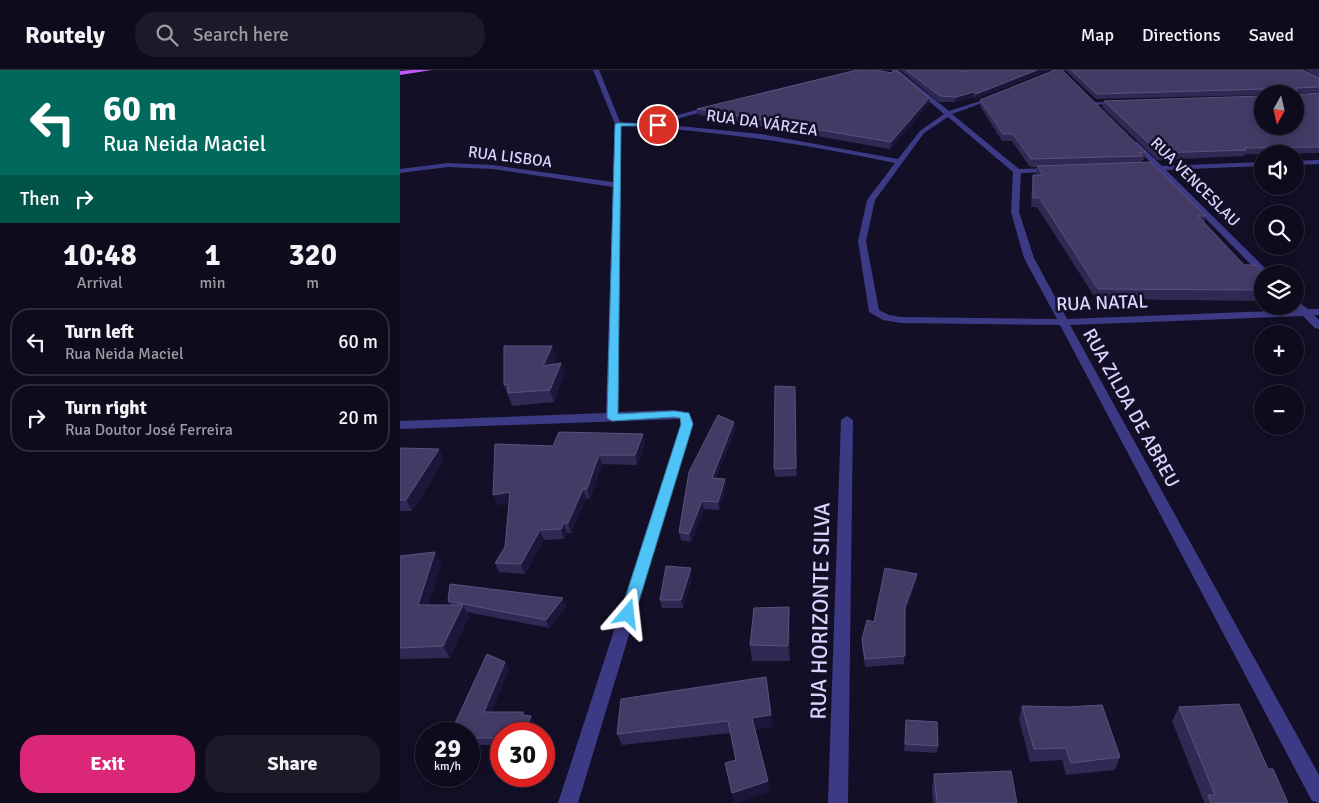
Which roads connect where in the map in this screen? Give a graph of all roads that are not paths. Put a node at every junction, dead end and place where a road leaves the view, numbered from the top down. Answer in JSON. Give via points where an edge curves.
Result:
{"nodes":[{"id":1,"x":428,"y":70,"type":"edge"},
{"id":2,"x":596,"y":70,"type":"edge"},
{"id":3,"x":862,"y":70,"type":"edge"},
{"id":4,"x":895,"y":70,"type":"edge"},
{"id":5,"x":400,"y":73,"type":"edge"},
{"id":6,"x":1005,"y":93,"type":"edge"},
{"id":7,"x":749,"y":97,"type":"edge"},
{"id":8,"x":1124,"y":102,"type":"edge"},
{"id":9,"x":720,"y":105,"type":"edge"},
{"id":10,"x":1101,"y":110,"type":"edge"},
{"id":11,"x":948,"y":113,"type":"junction"},
{"id":12,"x":618,"y":124,"type":"junction"},
{"id":13,"x":646,"y":125,"type":"junction"},
{"id":14,"x":1127,"y":136,"type":"edge"},
{"id":15,"x":900,"y":162,"type":"junction"},
{"id":16,"x":1319,"y":162,"type":"edge"},
{"id":17,"x":1304,"y":163,"type":"edge"},
{"id":18,"x":1254,"y":164,"type":"edge"},
{"id":19,"x":1149,"y":168,"type":"edge"},
{"id":20,"x":1159,"y":168,"type":"junction"},
{"id":21,"x":1062,"y":170,"type":"edge"},
{"id":22,"x":400,"y":171,"type":"edge"},
{"id":23,"x":1017,"y":171,"type":"junction"},
{"id":24,"x":617,"y":185,"type":"junction"},
{"id":25,"x":1257,"y":265,"type":"edge"},
{"id":26,"x":1319,"y":312,"type":"edge"},
{"id":27,"x":1306,"y":313,"type":"junction"},
{"id":28,"x":1062,"y":322,"type":"junction"},
{"id":29,"x":1319,"y":326,"type":"edge"},
{"id":30,"x":612,"y":418,"type":"junction"},
{"id":31,"x":848,"y":420,"type":"dead end"},
{"id":32,"x":400,"y":425,"type":"edge"},
{"id":33,"x":1319,"y":794,"type":"edge"},
{"id":34,"x":568,"y":803,"type":"edge"},
{"id":35,"x":838,"y":803,"type":"edge"}],
"edges":[{"from":1,"to":5,"type":"main road"},
{"from":2,"to":12,"type":"street"},
{"from":3,"to":7,"type":"street"},
{"from":4,"to":11,"type":"street"},
{"from":6,"to":11,"type":"street"},
{"from":8,"to":10,"type":"street","via":[[1091,100]]},
{"from":9,"to":13,"type":"street"},
{"from":11,"to":15,"type":"street","via":[[922,132]]},
{"from":11,"to":23,"type":"street"},
{"from":12,"to":13,"type":"street","name":"RUA DA VÁRZEA"},
{"from":12,"to":24,"type":"street"},
{"from":13,"to":15,"type":"street","name":"RUA DA VÁRZEA","via":[[746,133]]},
{"from":14,"to":20,"type":"street","name":"RUA VENCESLAU"},
{"from":15,"to":28,"type":"street","name":"RUA NATAL","via":[[871,200],[862,241],[874,312],[887,318]]},
{"from":16,"to":17,"type":"street"},
{"from":18,"to":20,"type":"street"},
{"from":19,"to":20,"type":"street"},
{"from":20,"to":25,"type":"street","name":"RUA VENCESLAU"},
{"from":21,"to":23,"type":"street"},
{"from":22,"to":24,"type":"street","name":"RUA LISBOA","via":[[448,165],[493,167]]},
{"from":23,"to":28,"type":"street","name":"RUA ZILDA DE ABREU","via":[[1015,212],[1029,258]]},
{"from":24,"to":30,"type":"street"},
{"from":26,"to":27,"type":"street","name":"RUA NATAL"},
{"from":27,"to":28,"type":"street","name":"RUA NATAL"},
{"from":27,"to":29,"type":"street"},
{"from":28,"to":33,"type":"street","name":"RUA ZILDA DE ABREU"},
{"from":30,"to":32,"type":"street"},
{"from":30,"to":34,"type":"street","via":[[674,414],[685,416],[687,424]]},
{"from":31,"to":35,"type":"street","name":"RUA HORIZONTE SILVA"}]}
